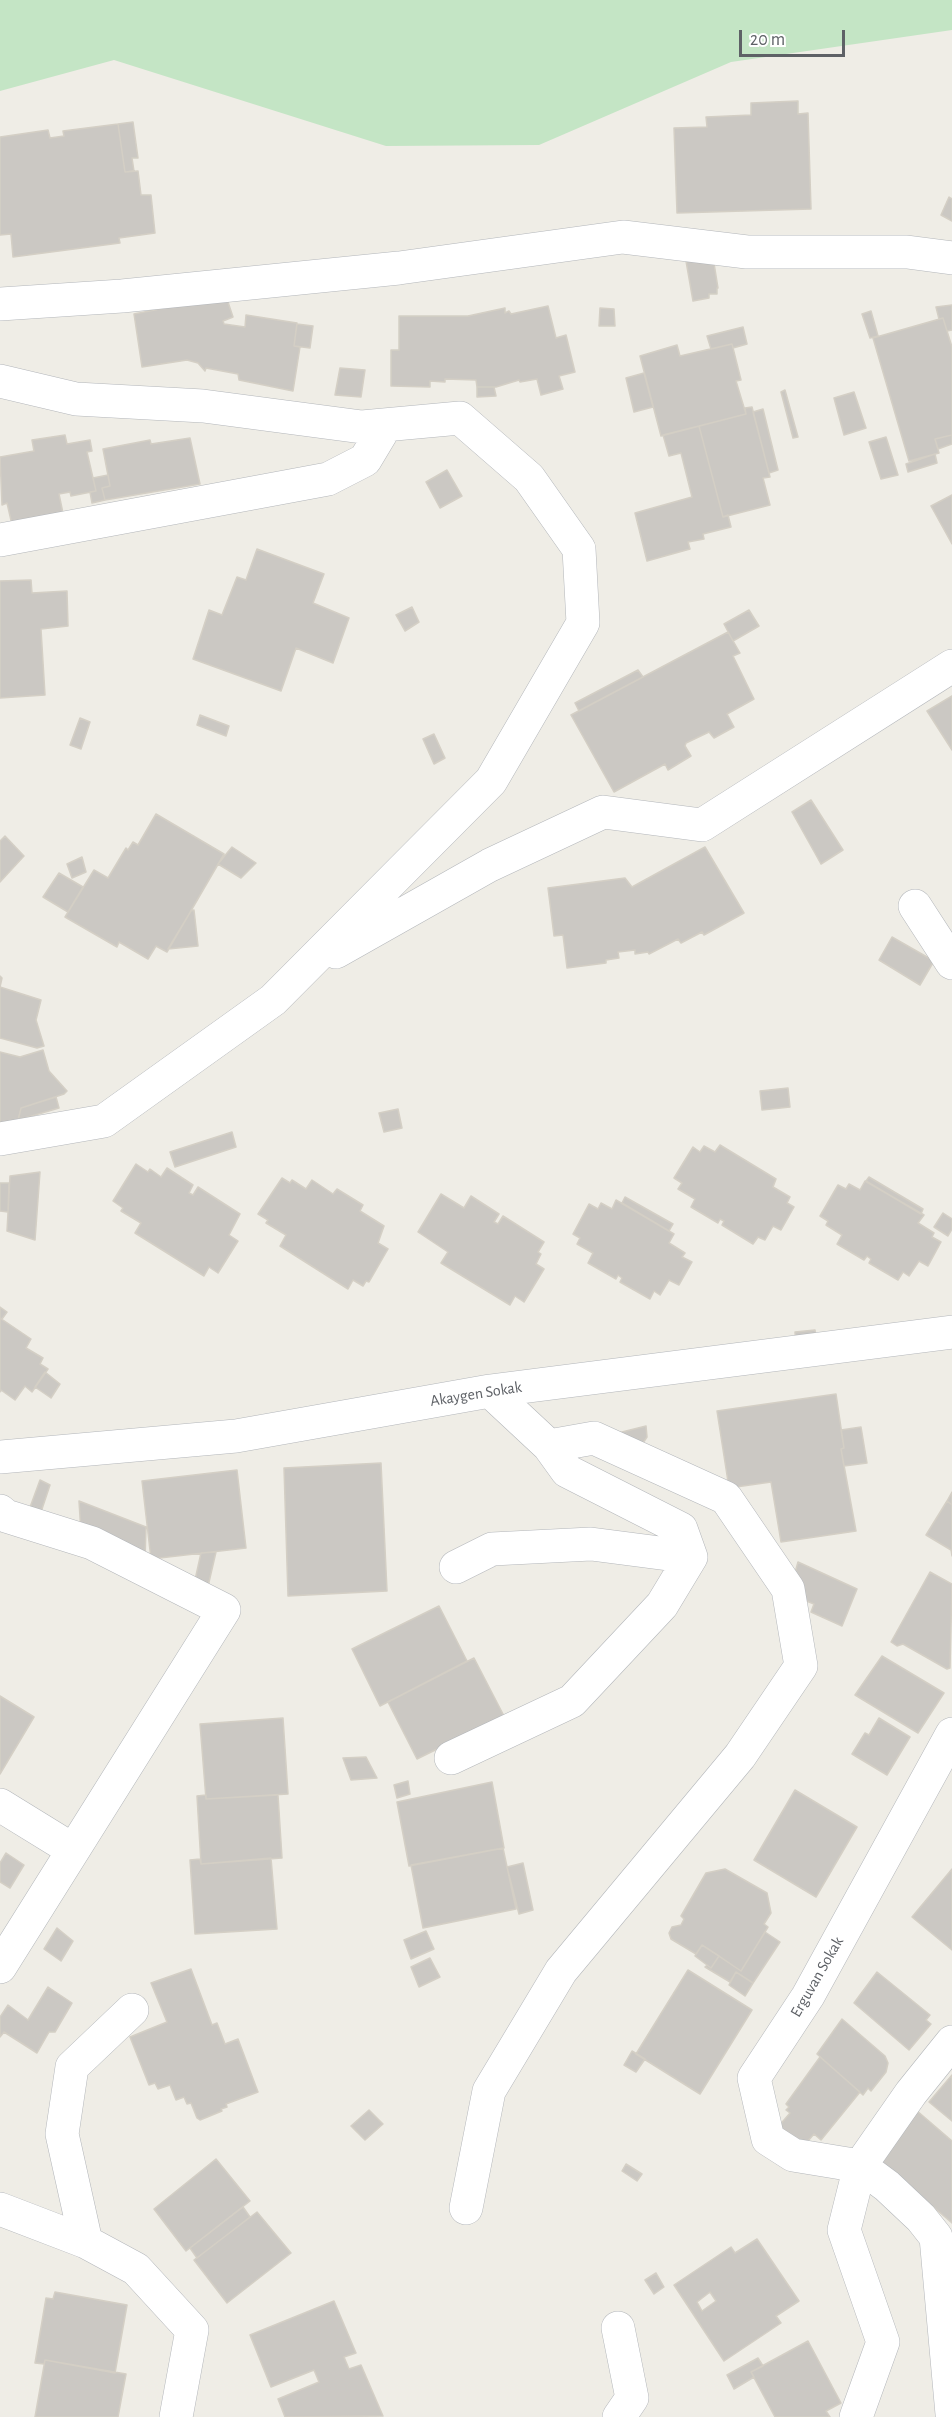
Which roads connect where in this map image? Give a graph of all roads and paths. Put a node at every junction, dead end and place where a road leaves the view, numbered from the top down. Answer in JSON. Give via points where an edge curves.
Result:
{"nodes":[{"id":1,"x":952,"y":258,"type":"edge"},
{"id":2,"x":0,"y":304,"type":"edge"},
{"id":3,"x":0,"y":381,"type":"edge"},
{"id":4,"x":386,"y":424,"type":"junction"},
{"id":5,"x":0,"y":540,"type":"edge"},
{"id":6,"x":952,"y":666,"type":"edge"},
{"id":7,"x":915,"y":906,"type":"dead end"},
{"id":8,"x":952,"y":963,"type":"edge"},
{"id":9,"x":300,"y":972,"type":"junction"},
{"id":10,"x":0,"y":1139,"type":"edge"},
{"id":11,"x":952,"y":1332,"type":"edge"},
{"id":12,"x":490,"y":1391,"type":"junction"},
{"id":13,"x":549,"y":1446,"type":"junction"},
{"id":14,"x":0,"y":1457,"type":"edge"},
{"id":15,"x":0,"y":1511,"type":"edge"},
{"id":16,"x":691,"y":1557,"type":"junction"},
{"id":17,"x":456,"y":1567,"type":"dead end"},
{"id":18,"x":952,"y":1734,"type":"edge"},
{"id":19,"x":451,"y":1758,"type":"dead end"},
{"id":20,"x":0,"y":1805,"type":"edge"},
{"id":21,"x":73,"y":1850,"type":"junction"},
{"id":22,"x":0,"y":1967,"type":"edge"},
{"id":23,"x":132,"y":2010,"type":"dead end"},
{"id":24,"x":952,"y":2042,"type":"edge"},
{"id":25,"x":860,"y":2166,"type":"junction"},
{"id":26,"x":466,"y":2208,"type":"dead end"},
{"id":27,"x":0,"y":2209,"type":"edge"},
{"id":28,"x":86,"y":2242,"type":"junction"},
{"id":29,"x":618,"y":2328,"type":"dead end"},
{"id":30,"x":952,"y":2414,"type":"edge"},
{"id":31,"x":177,"y":2417,"type":"edge"},
{"id":32,"x":619,"y":2417,"type":"edge"},
{"id":33,"x":856,"y":2417,"type":"edge"}],
"edges":[{"from":1,"to":2,"type":"street","via":[[907,252],[747,252],[623,237],[399,268]]},
{"from":3,"to":4,"type":"street","via":[[76,399],[203,406],[362,427]]},
{"from":4,"to":5,"type":"street","via":[[365,459],[328,479]]},
{"from":4,"to":9,"type":"street","via":[[460,418],[529,478],[579,549],[583,623],[491,781]]},
{"from":6,"to":9,"type":"street","via":[[702,825],[603,812],[490,865]]},
{"from":7,"to":8,"type":"street"},
{"from":9,"to":10,"type":"street","via":[[273,1000],[104,1121]]},
{"from":11,"to":12,"type":"street","name":"Akaygen Sokak"},
{"from":12,"to":13,"type":"street"},
{"from":12,"to":14,"type":"street","name":"Akaygen Sokak","via":[[236,1436]]},
{"from":13,"to":16,"type":"street","via":[[567,1471],[681,1529]]},
{"from":13,"to":26,"type":"street","via":[[594,1438],[726,1498],[788,1589],[801,1666],[740,1756],[561,1971],[489,2091]]},
{"from":15,"to":21,"type":"street","via":[[92,1543],[224,1610]]},
{"from":16,"to":17,"type":"street","via":[[591,1544],[492,1550]]},
{"from":16,"to":19,"type":"street","via":[[662,1605],[572,1701]]},
{"from":18,"to":25,"type":"street","name":"Erguvan Sokak","via":[[808,1996],[754,2078],[768,2139],[793,2155]]},
{"from":20,"to":21,"type":"street"},
{"from":21,"to":22,"type":"street"},
{"from":23,"to":28,"type":"street","via":[[72,2067],[62,2134]]},
{"from":24,"to":25,"type":"street"},
{"from":25,"to":30,"type":"street","via":[[887,2186],[936,2236]]},
{"from":25,"to":33,"type":"street","via":[[844,2230],[883,2342]]},
{"from":27,"to":28,"type":"street"},
{"from":28,"to":31,"type":"street","via":[[136,2269],[192,2330]]},
{"from":29,"to":32,"type":"street","via":[[632,2398]]}]}
